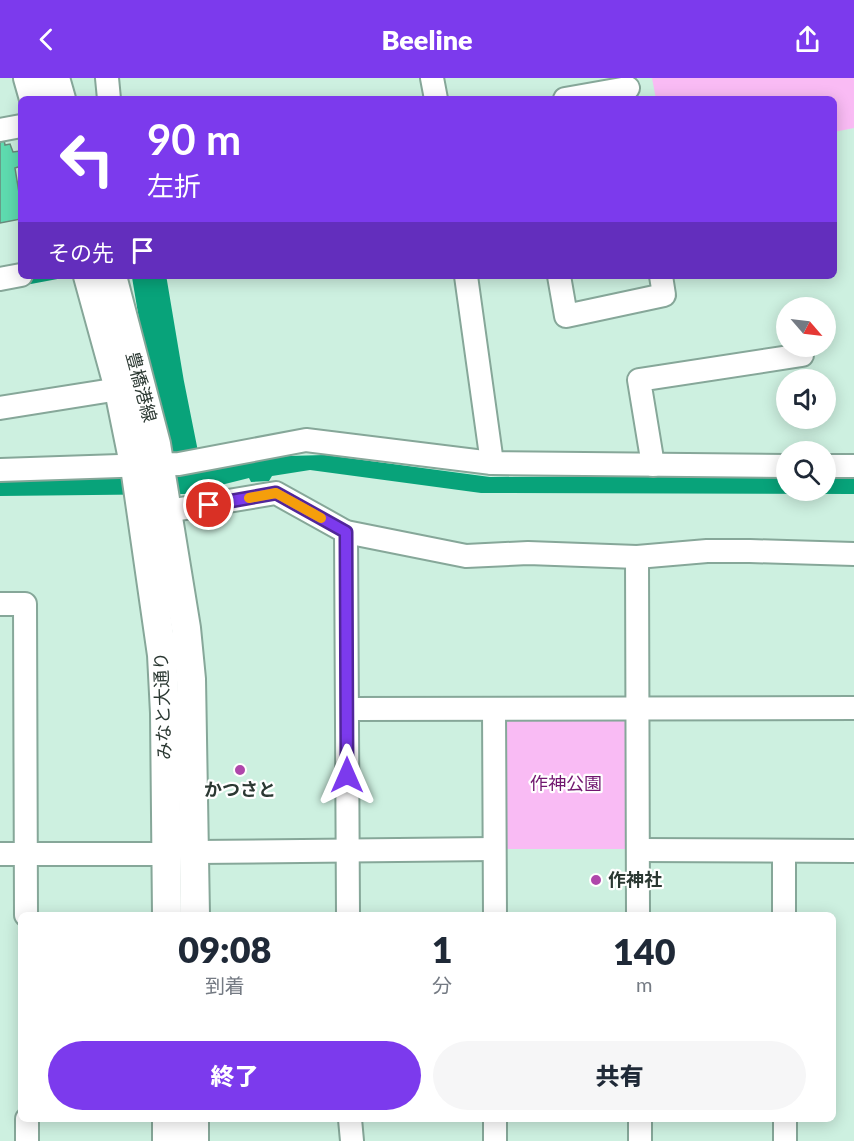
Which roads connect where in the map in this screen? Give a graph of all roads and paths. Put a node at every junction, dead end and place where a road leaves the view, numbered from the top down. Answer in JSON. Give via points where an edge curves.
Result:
{"nodes":[{"id":1,"x":28,"y":78,"type":"edge"},
{"id":2,"x":55,"y":78,"type":"edge"},
{"id":3,"x":107,"y":78,"type":"edge"},
{"id":4,"x":432,"y":78,"type":"edge"},
{"id":5,"x":628,"y":88,"type":"edge"},
{"id":6,"x":33,"y":96,"type":"edge"},
{"id":7,"x":60,"y":96,"type":"edge"},
{"id":8,"x":109,"y":96,"type":"edge"},
{"id":9,"x":435,"y":96,"type":"edge"},
{"id":10,"x":582,"y":96,"type":"edge"},
{"id":11,"x":18,"y":127,"type":"edge"},
{"id":12,"x":0,"y":130,"type":"edge"},
{"id":13,"x":18,"y":276,"type":"edge"},
{"id":14,"x":0,"y":279,"type":"edge"},
{"id":15,"x":89,"y":279,"type":"edge"},
{"id":16,"x":113,"y":279,"type":"edge"},
{"id":17,"x":466,"y":279,"type":"edge"},
{"id":18,"x":560,"y":279,"type":"edge"},
{"id":19,"x":661,"y":279,"type":"edge"},
{"id":20,"x":789,"y":357,"type":"edge"},
{"id":21,"x":119,"y":389,"type":"junction"},
{"id":22,"x":0,"y":408,"type":"edge"},
{"id":23,"x":492,"y":463,"type":"junction"},
{"id":24,"x":653,"y":465,"type":"junction"},
{"id":25,"x":776,"y":466,"type":"edge"},
{"id":26,"x":836,"y":466,"type":"edge"},
{"id":27,"x":854,"y":466,"type":"edge"},
{"id":28,"x":0,"y":470,"type":"edge"},
{"id":29,"x":149,"y":482,"type":"junction"},
{"id":30,"x":346,"y":532,"type":"junction"},
{"id":31,"x":854,"y":554,"type":"edge"},
{"id":32,"x":637,"y":557,"type":"junction"},
{"id":33,"x":0,"y":604,"type":"edge"},
{"id":34,"x":854,"y":708,"type":"edge"},
{"id":35,"x":347,"y":709,"type":"junction"},
{"id":36,"x":494,"y":709,"type":"junction"},
{"id":37,"x":637,"y":709,"type":"junction"},
{"id":38,"x":494,"y":849,"type":"junction"},
{"id":39,"x":638,"y":850,"type":"junction"},
{"id":40,"x":854,"y":851,"type":"edge"},
{"id":41,"x":196,"y":852,"type":"junction"},
{"id":42,"x":348,"y":852,"type":"junction"},
{"id":43,"x":784,"y":852,"type":"junction"},
{"id":44,"x":0,"y":854,"type":"edge"},
{"id":45,"x":26,"y":854,"type":"junction"},
{"id":46,"x":166,"y":854,"type":"junction"},
{"id":47,"x":26,"y":912,"type":"edge"},
{"id":48,"x":167,"y":912,"type":"edge"},
{"id":49,"x":195,"y":912,"type":"edge"},
{"id":50,"x":348,"y":912,"type":"edge"},
{"id":51,"x":495,"y":912,"type":"edge"},
{"id":52,"x":638,"y":912,"type":"edge"},
{"id":53,"x":784,"y":912,"type":"edge"},
{"id":54,"x":27,"y":1122,"type":"edge"},
{"id":55,"x":167,"y":1122,"type":"edge"},
{"id":56,"x":194,"y":1122,"type":"edge"},
{"id":57,"x":350,"y":1122,"type":"edge"},
{"id":58,"x":495,"y":1122,"type":"edge"},
{"id":59,"x":640,"y":1122,"type":"edge"},
{"id":60,"x":785,"y":1122,"type":"edge"},
{"id":61,"x":27,"y":1141,"type":"edge"},
{"id":62,"x":167,"y":1141,"type":"edge"},
{"id":63,"x":194,"y":1141,"type":"edge"},
{"id":64,"x":352,"y":1141,"type":"edge"},
{"id":65,"x":495,"y":1141,"type":"edge"},
{"id":66,"x":640,"y":1141,"type":"edge"},
{"id":67,"x":785,"y":1141,"type":"edge"}],
"edges":[{"from":1,"to":6,"type":"main road"},
{"from":2,"to":7,"type":"main road"},
{"from":3,"to":8,"type":"street"},
{"from":4,"to":9,"type":"street"},
{"from":5,"to":10,"type":"street"},
{"from":11,"to":12,"type":"street"},
{"from":13,"to":14,"type":"street"},
{"from":15,"to":21,"type":"main road","name":"豊橋港線"},
{"from":16,"to":29,"type":"main road","name":"豊橋港線"},
{"from":17,"to":23,"type":"street"},
{"from":18,"to":19,"type":"street","via":[[566,316],[664,295]]},
{"from":20,"to":24,"type":"street","via":[[639,380]]},
{"from":21,"to":22,"type":"street"},
{"from":21,"to":29,"type":"main road","name":"豊橋港線"},
{"from":23,"to":24,"type":"street"},
{"from":23,"to":29,"type":"street","via":[[306,440],[179,464]]},
{"from":24,"to":25,"type":"street"},
{"from":26,"to":27,"type":"street"},
{"from":28,"to":29,"type":"street"},
{"from":29,"to":30,"type":"street","via":[[276,493]]},
{"from":29,"to":41,"type":"main road","name":"みなと大通り","via":[[186,628]]},
{"from":29,"to":46,"type":"main road","name":"みなと大通り","via":[[162,656]]},
{"from":30,"to":32,"type":"street","via":[[466,556],[528,553]]},
{"from":30,"to":35,"type":"street"},
{"from":31,"to":32,"type":"street","via":[[707,551]]},
{"from":32,"to":37,"type":"street"},
{"from":33,"to":45,"type":"street","via":[[25,604]]},
{"from":34,"to":37,"type":"street"},
{"from":35,"to":36,"type":"street"},
{"from":35,"to":42,"type":"street"},
{"from":36,"to":37,"type":"street"},
{"from":36,"to":38,"type":"street"},
{"from":37,"to":39,"type":"street"},
{"from":38,"to":42,"type":"street"},
{"from":38,"to":51,"type":"street"},
{"from":39,"to":43,"type":"street"},
{"from":39,"to":52,"type":"street"},
{"from":40,"to":43,"type":"street"},
{"from":41,"to":42,"type":"street"},
{"from":41,"to":49,"type":"main road","name":"みなと大通り"},
{"from":42,"to":50,"type":"street"},
{"from":43,"to":53,"type":"street"},
{"from":44,"to":45,"type":"street"},
{"from":45,"to":46,"type":"street"},
{"from":45,"to":47,"type":"street"},
{"from":46,"to":48,"type":"main road","name":"みなと大通り"},
{"from":54,"to":61,"type":"street"},
{"from":55,"to":62,"type":"main road"},
{"from":56,"to":63,"type":"main road"},
{"from":57,"to":64,"type":"street"},
{"from":58,"to":65,"type":"street"},
{"from":59,"to":66,"type":"street"},
{"from":60,"to":67,"type":"street"}]}
